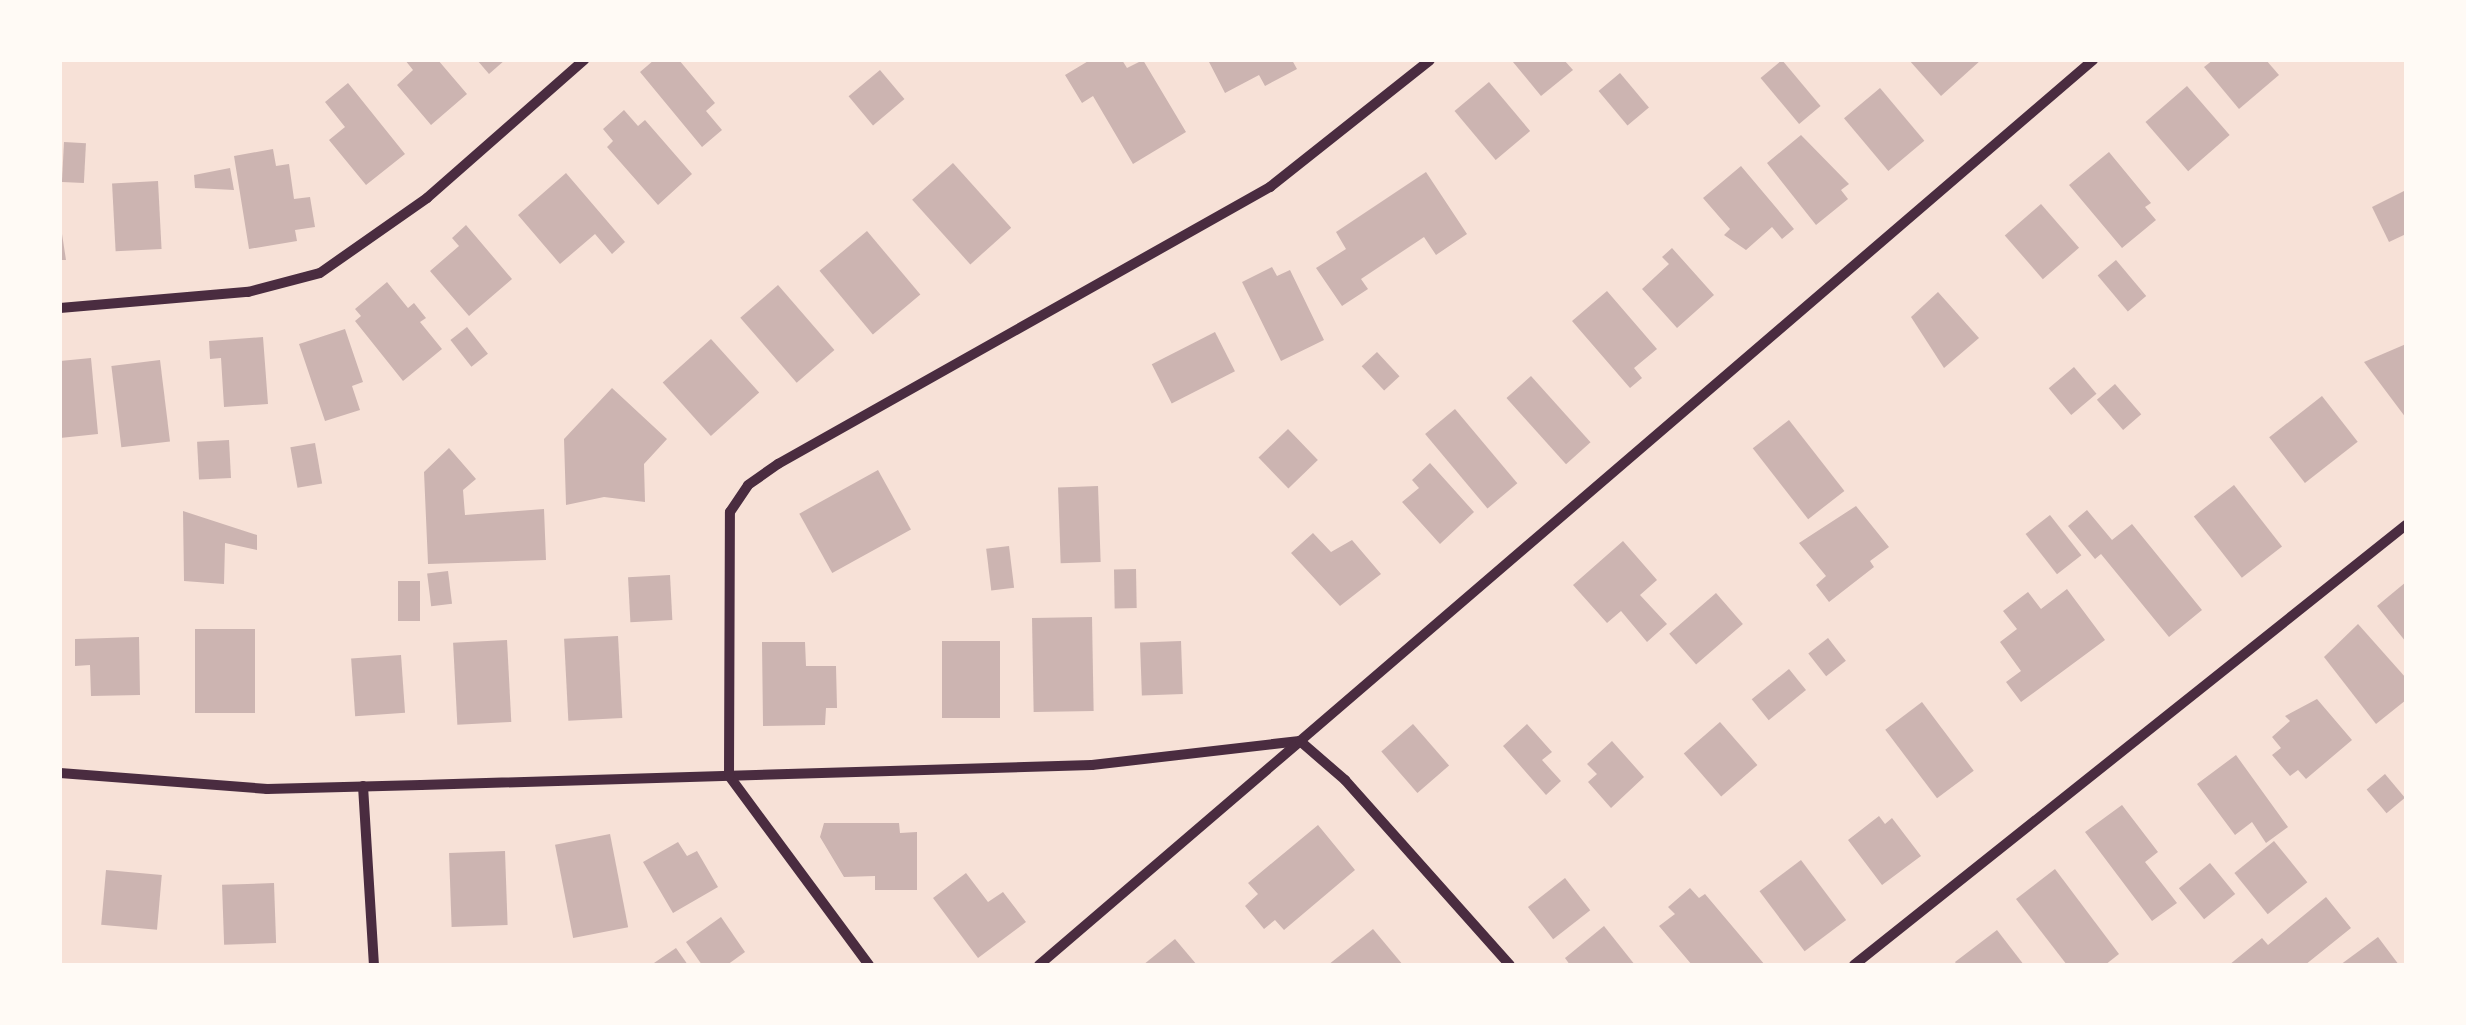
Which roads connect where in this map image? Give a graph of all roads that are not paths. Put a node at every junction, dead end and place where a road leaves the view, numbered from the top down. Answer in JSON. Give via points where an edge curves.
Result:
{"nodes":[{"id":1,"x":584,"y":60,"type":"edge"},
{"id":2,"x":1430,"y":60,"type":"edge"},
{"id":3,"x":2093,"y":60,"type":"edge"},
{"id":4,"x":60,"y":308,"type":"edge"},
{"id":5,"x":2406,"y":525,"type":"edge"},
{"id":6,"x":1300,"y":741,"type":"junction"},
{"id":7,"x":60,"y":773,"type":"edge"},
{"id":8,"x":729,"y":776,"type":"junction"},
{"id":9,"x":363,"y":786,"type":"junction"},
{"id":10,"x":374,"y":965,"type":"edge"},
{"id":11,"x":869,"y":965,"type":"edge"},
{"id":12,"x":1039,"y":965,"type":"edge"},
{"id":13,"x":1510,"y":965,"type":"edge"},
{"id":14,"x":1854,"y":965,"type":"edge"}],
"edges":[{"from":1,"to":4,"type":"street","via":[[427,198],[320,273],[248,292]]},
{"from":2,"to":8,"type":"street","via":[[1270,187],[748,485],[730,512],[726,544]]},
{"from":3,"to":6,"type":"street"},
{"from":5,"to":14,"type":"street"},
{"from":6,"to":8,"type":"street","via":[[1092,765]]},
{"from":6,"to":12,"type":"street"},
{"from":6,"to":13,"type":"street","via":[[1345,780]]},
{"from":7,"to":9,"type":"street","via":[[266,789]]},
{"from":8,"to":9,"type":"street"},
{"from":8,"to":11,"type":"street"},
{"from":9,"to":10,"type":"street"}]}
